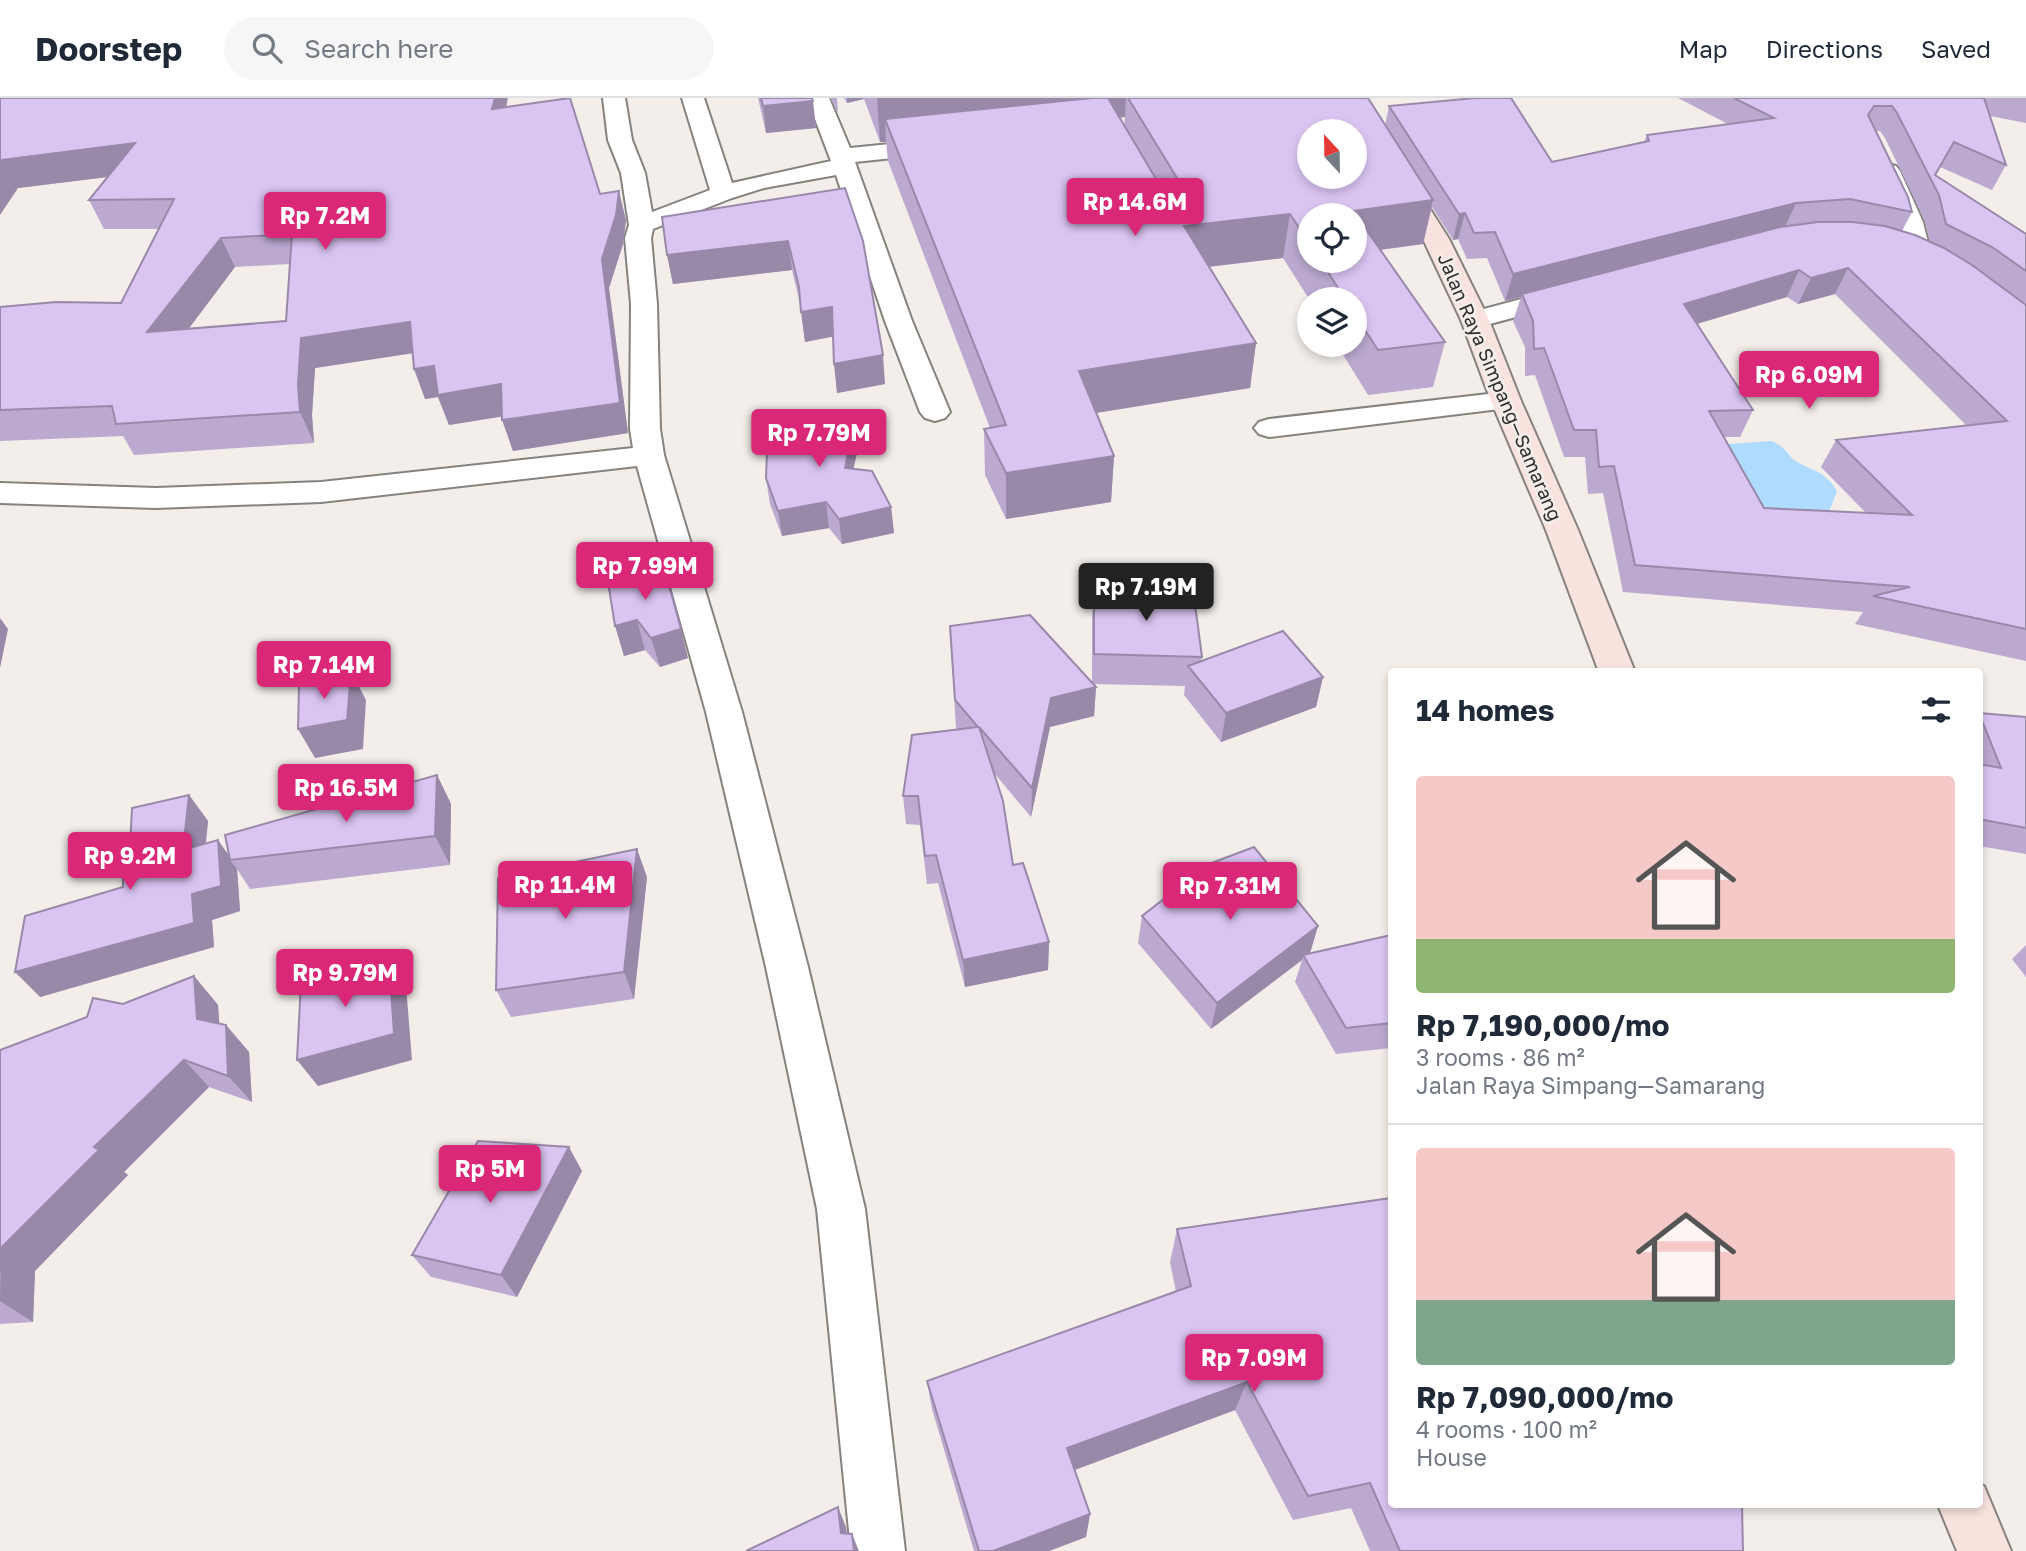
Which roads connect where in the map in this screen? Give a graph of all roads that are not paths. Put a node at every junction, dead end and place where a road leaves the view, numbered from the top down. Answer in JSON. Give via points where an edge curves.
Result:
{"nodes":[{"id":1,"x":614,"y":98,"type":"edge"},
{"id":2,"x":693,"y":98,"type":"edge"},
{"id":3,"x":818,"y":98,"type":"edge"},
{"id":4,"x":1342,"y":102,"type":"edge"},
{"id":5,"x":962,"y":143,"type":"edge"},
{"id":6,"x":1877,"y":150,"type":"edge"},
{"id":7,"x":843,"y":161,"type":"junction"},
{"id":8,"x":723,"y":193,"type":"junction"},
{"id":9,"x":642,"y":225,"type":"junction"},
{"id":10,"x":1890,"y":246,"type":"edge"},
{"id":11,"x":1918,"y":254,"type":"junction"},
{"id":12,"x":1942,"y":266,"type":"edge"},
{"id":13,"x":1591,"y":288,"type":"edge"},
{"id":14,"x":1475,"y":320,"type":"junction"},
{"id":15,"x":1506,"y":401,"type":"junction"},
{"id":16,"x":935,"y":412,"type":"dead end"},
{"id":17,"x":1269,"y":428,"type":"dead end"},
{"id":18,"x":649,"y":455,"type":"junction"},
{"id":19,"x":0,"y":493,"type":"edge"},
{"id":20,"x":1613,"y":661,"type":"edge"},
{"id":21,"x":1966,"y":1508,"type":"edge"},
{"id":22,"x":878,"y":1551,"type":"edge"},
{"id":23,"x":1984,"y":1551,"type":"edge"}],
"edges":[{"from":1,"to":9,"type":"street"},
{"from":2,"to":8,"type":"street"},
{"from":3,"to":7,"type":"street"},
{"from":4,"to":14,"type":"main road","name":"Jalan Raya Simpang—Samarang","via":[[1436,239]]},
{"from":5,"to":7,"type":"street"},
{"from":6,"to":11,"type":"street","via":[[1910,222]]},
{"from":7,"to":8,"type":"street"},
{"from":7,"to":16,"type":"street","via":[[911,360]]},
{"from":8,"to":9,"type":"street"},
{"from":9,"to":18,"type":"street","via":[[638,238]]},
{"from":10,"to":11,"type":"street"},
{"from":11,"to":12,"type":"street"},
{"from":13,"to":14,"type":"street"},
{"from":14,"to":15,"type":"main road","name":"Jalan Raya Simpang—Samarang"},
{"from":15,"to":17,"type":"street"},
{"from":15,"to":20,"type":"main road","name":"Jalan Raya Simpang—Samarang"},
{"from":18,"to":19,"type":"street","via":[[321,492],[156,498]]},
{"from":18,"to":22,"type":"street","via":[[727,724],[841,1209]]},
{"from":21,"to":23,"type":"main road"}]}
